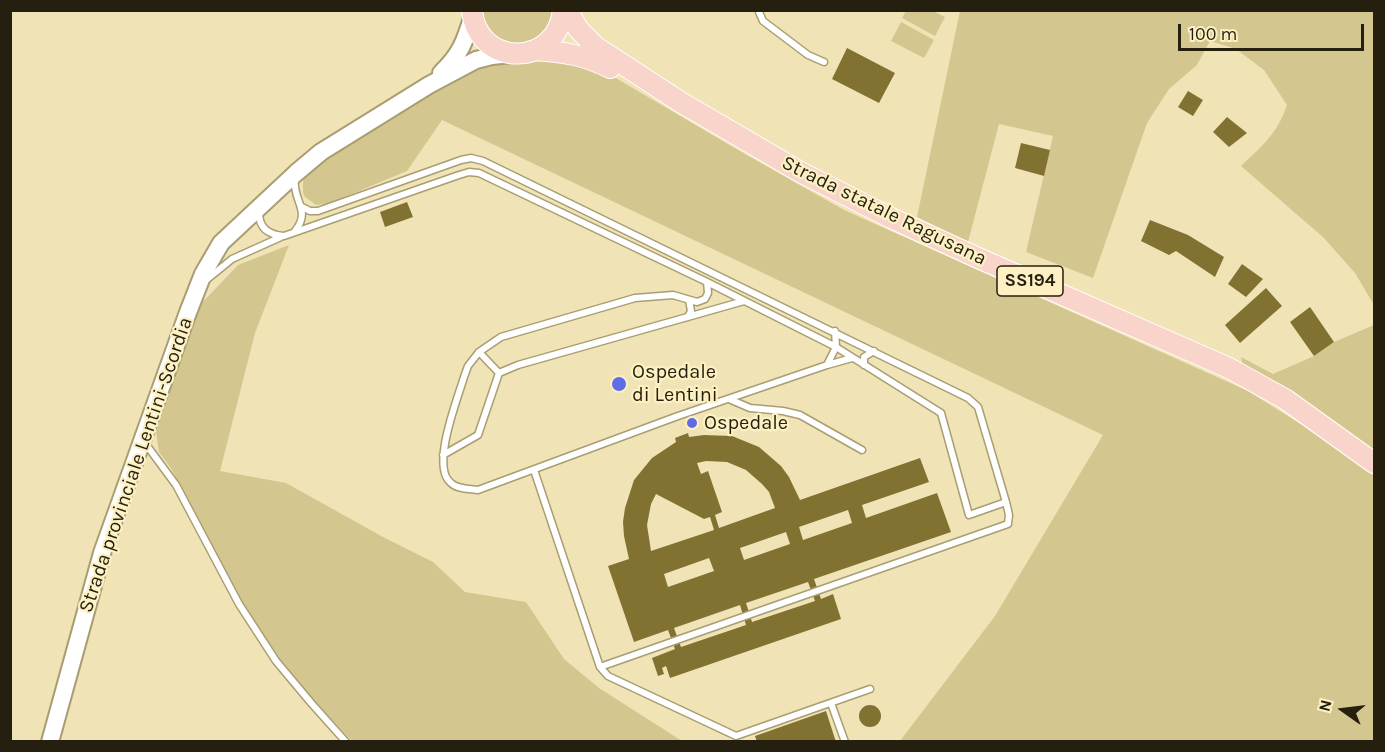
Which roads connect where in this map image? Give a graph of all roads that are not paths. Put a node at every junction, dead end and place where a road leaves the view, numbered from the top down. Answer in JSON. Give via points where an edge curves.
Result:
{"nodes":[{"id":1,"x":565,"y":10,"type":"edge"},
{"id":2,"x":758,"y":11,"type":"edge"},
{"id":3,"x":473,"y":13,"type":"edge"},
{"id":4,"x":535,"y":50,"type":"junction"},
{"id":5,"x":512,"y":54,"type":"junction"},
{"id":6,"x":825,"y":62,"type":"dead end"},
{"id":7,"x":429,"y":85,"type":"junction"},
{"id":8,"x":682,"y":103,"type":"junction"},
{"id":9,"x":296,"y":173,"type":"junction"},
{"id":10,"x":277,"y":191,"type":"junction"},
{"id":11,"x":298,"y":200,"type":"junction"},
{"id":12,"x":259,"y":207,"type":"junction"},
{"id":13,"x":302,"y":207,"type":"junction"},
{"id":14,"x":294,"y":231,"type":"junction"},
{"id":15,"x":284,"y":236,"type":"junction"},
{"id":16,"x":707,"y":282,"type":"junction"},
{"id":17,"x":198,"y":287,"type":"junction"},
{"id":18,"x":689,"y":300,"type":"junction"},
{"id":19,"x":744,"y":301,"type":"junction"},
{"id":20,"x":688,"y":317,"type":"junction"},
{"id":21,"x":835,"y":331,"type":"junction"},
{"id":22,"x":836,"y":347,"type":"junction"},
{"id":23,"x":874,"y":351,"type":"junction"},
{"id":24,"x":479,"y":352,"type":"junction"},
{"id":25,"x":852,"y":358,"type":"junction"},
{"id":26,"x":827,"y":365,"type":"junction"},
{"id":27,"x":864,"y":365,"type":"junction"},
{"id":28,"x":499,"y":373,"type":"junction"},
{"id":29,"x":728,"y":398,"type":"junction"},
{"id":30,"x":142,"y":440,"type":"junction"},
{"id":31,"x":862,"y":450,"type":"dead end"},
{"id":32,"x":443,"y":455,"type":"junction"},
{"id":33,"x":1374,"y":463,"type":"edge"},
{"id":34,"x":534,"y":470,"type":"junction"},
{"id":35,"x":1006,"y":502,"type":"junction"},
{"id":36,"x":600,"y":667,"type":"junction"},
{"id":37,"x":870,"y":689,"type":"dead end"},
{"id":38,"x":831,"y":703,"type":"junction"},
{"id":39,"x":745,"y":733,"type":"junction"},
{"id":40,"x":50,"y":741,"type":"edge"},
{"id":41,"x":346,"y":741,"type":"edge"},
{"id":42,"x":748,"y":741,"type":"edge"},
{"id":43,"x":845,"y":741,"type":"edge"}],
"edges":[{"from":1,"to":4,"type":"main road","via":[[556,33]]},
{"from":1,"to":8,"type":"main road","via":[[596,47]]},
{"from":2,"to":6,"type":"lane","via":[[763,21],[808,55]]},
{"from":3,"to":5,"type":"main road","via":[[484,39]]},
{"from":3,"to":7,"type":"street","via":[[464,46]]},
{"from":4,"to":5,"type":"main road"},
{"from":4,"to":8,"type":"main road","via":[[590,58]]},
{"from":5,"to":7,"type":"street","via":[[476,60]]},
{"from":7,"to":9,"type":"street","via":[[321,152]]},
{"from":8,"to":33,"type":"main road","name":"Strada statale Ragusana","number":"SS194","via":[[802,173],[891,218],[1229,368],[1285,399]]},
{"from":9,"to":10,"type":"street"},
{"from":9,"to":11,"type":"lane","via":[[294,191]]},
{"from":10,"to":11,"type":"lane"},
{"from":10,"to":12,"type":"street"},
{"from":11,"to":13,"type":"lane"},
{"from":12,"to":15,"type":"lane","via":[[263,229]]},
{"from":12,"to":17,"type":"street","name":"Strada provinciale Lentini-Scordia","via":[[221,243]]},
{"from":13,"to":14,"type":"lane","via":[[300,225]]},
{"from":13,"to":21,"type":"lane","via":[[318,211],[461,160],[483,161]]},
{"from":14,"to":15,"type":"lane"},
{"from":14,"to":16,"type":"lane","via":[[459,175],[479,173]]},
{"from":15,"to":17,"type":"lane","via":[[232,259]]},
{"from":16,"to":18,"type":"lane","via":[[705,299]]},
{"from":16,"to":19,"type":"lane"},
{"from":17,"to":30,"type":"street","name":"Strada provinciale Lentini-Scordia"},
{"from":18,"to":20,"type":"lane"},
{"from":18,"to":24,"type":"lane","via":[[673,295],[635,298],[501,337]]},
{"from":19,"to":20,"type":"lane"},
{"from":19,"to":22,"type":"lane"},
{"from":20,"to":28,"type":"lane","via":[[518,364]]},
{"from":21,"to":22,"type":"lane"},
{"from":21,"to":23,"type":"lane"},
{"from":22,"to":25,"type":"lane"},
{"from":22,"to":26,"type":"lane"},
{"from":23,"to":27,"type":"lane","via":[[864,357]]},
{"from":23,"to":35,"type":"lane","via":[[968,398],[978,407]]},
{"from":24,"to":28,"type":"lane"},
{"from":24,"to":32,"type":"lane","via":[[464,377]]},
{"from":25,"to":26,"type":"lane"},
{"from":25,"to":27,"type":"lane"},
{"from":26,"to":29,"type":"lane"},
{"from":27,"to":35,"type":"lane","via":[[941,413],[969,516]]},
{"from":28,"to":32,"type":"lane","via":[[478,435]]},
{"from":29,"to":31,"type":"lane","via":[[750,408],[800,415]]},
{"from":29,"to":34,"type":"lane"},
{"from":30,"to":40,"type":"street","name":"Strada provinciale Lentini-Scordia","via":[[102,553]]},
{"from":30,"to":41,"type":"lane","via":[[176,485],[239,604],[270,652]]},
{"from":32,"to":34,"type":"lane","via":[[444,474],[450,483],[462,488],[478,490]]},
{"from":34,"to":36,"type":"lane"},
{"from":35,"to":36,"type":"lane","via":[[1008,524]]},
{"from":36,"to":39,"type":"lane","via":[[608,676],[736,736]]},
{"from":37,"to":38,"type":"lane"},
{"from":38,"to":39,"type":"lane"},
{"from":38,"to":43,"type":"lane"},
{"from":39,"to":42,"type":"lane"}]}
